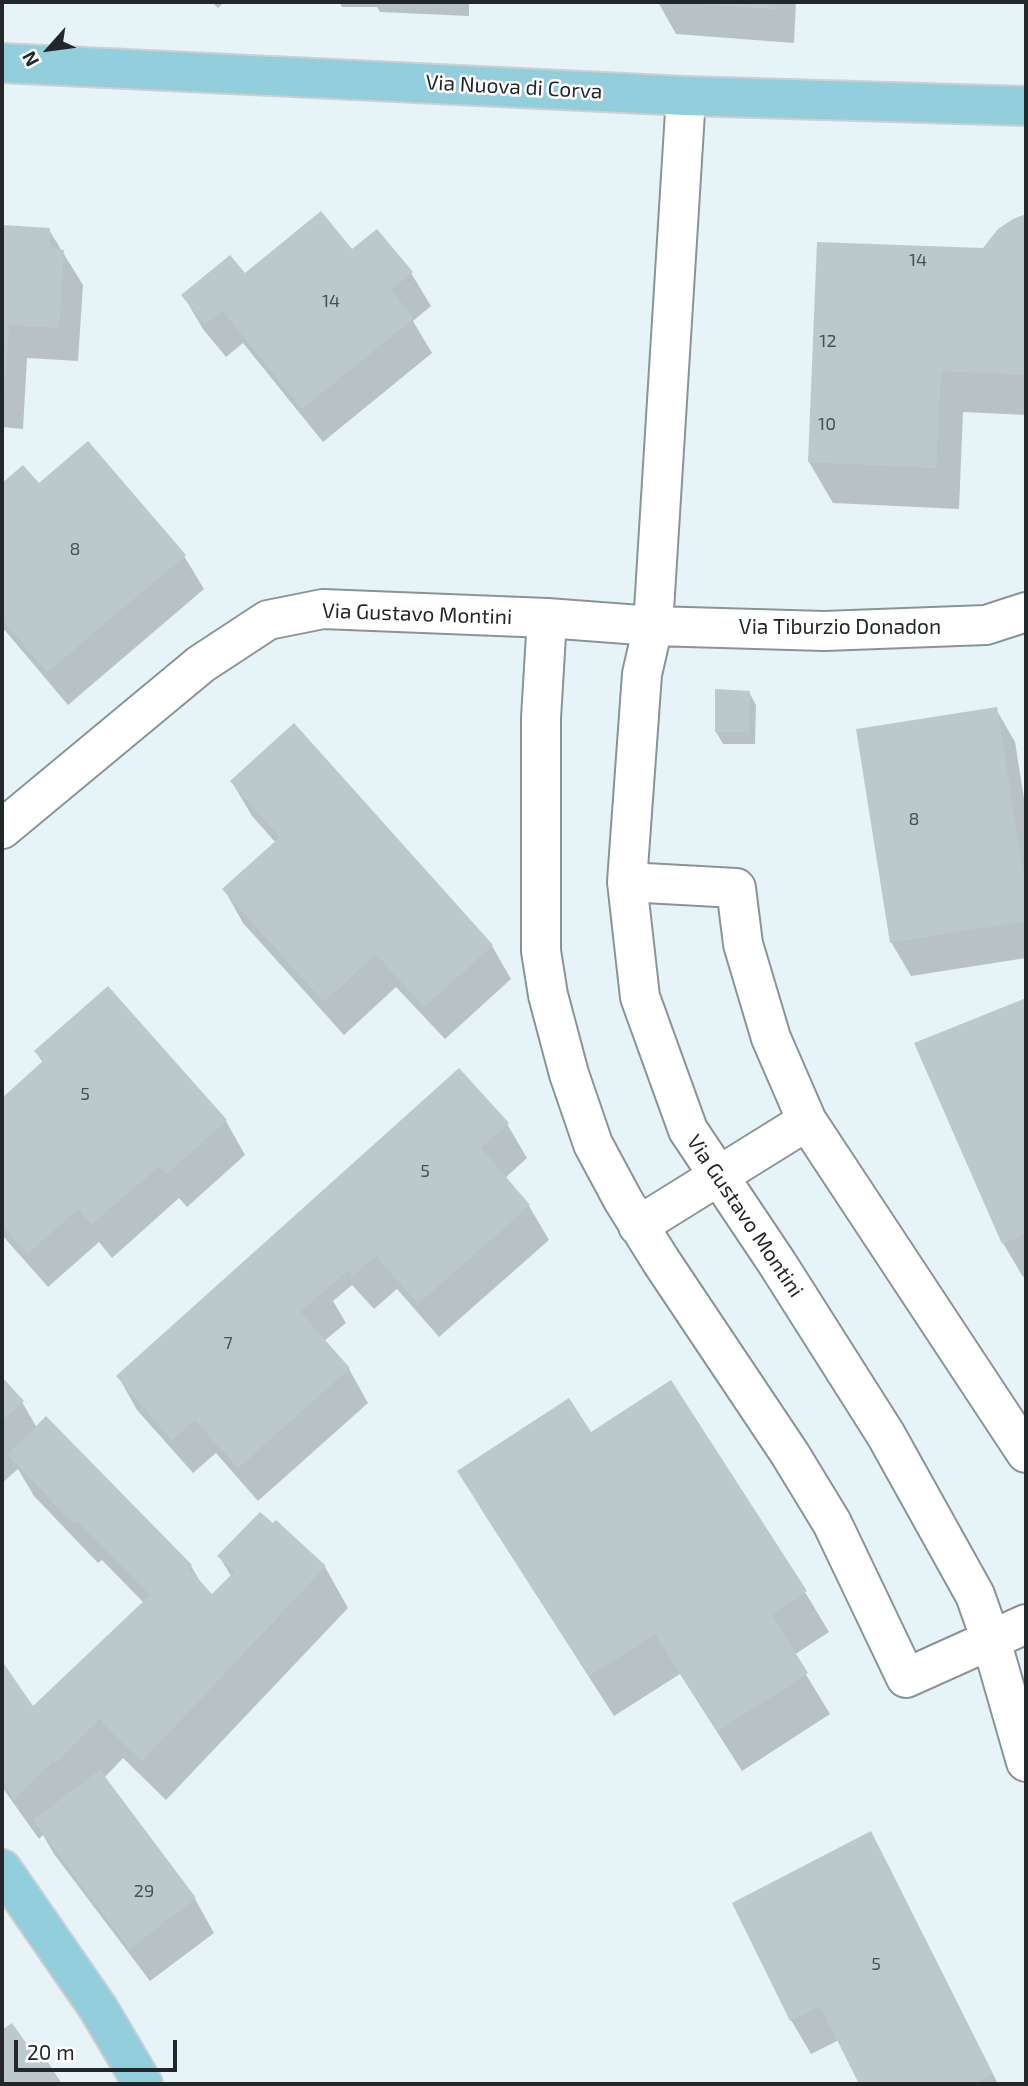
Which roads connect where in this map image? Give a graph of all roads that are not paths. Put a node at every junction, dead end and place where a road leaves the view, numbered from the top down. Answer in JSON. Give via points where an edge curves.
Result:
{"nodes":[{"id":1,"x":2,"y":63,"type":"edge"},
{"id":2,"x":686,"y":96,"type":"junction"},
{"id":3,"x":1026,"y":106,"type":"edge"},
{"id":4,"x":1026,"y":612,"type":"edge"},
{"id":5,"x":547,"y":618,"type":"junction"},
{"id":6,"x":653,"y":626,"type":"junction"},
{"id":7,"x":2,"y":829,"type":"edge"},
{"id":8,"x":627,"y":882,"type":"junction"},
{"id":9,"x":807,"y":1121,"type":"junction"},
{"id":10,"x":718,"y":1176,"type":"junction"},
{"id":11,"x":638,"y":1226,"type":"junction"},
{"id":12,"x":1026,"y":1453,"type":"edge"},
{"id":13,"x":1026,"y":1624,"type":"edge"},
{"id":14,"x":991,"y":1640,"type":"junction"},
{"id":15,"x":1026,"y":1762,"type":"edge"},
{"id":16,"x":2,"y":1869,"type":"edge"},
{"id":17,"x":144,"y":2084,"type":"edge"}],
"edges":[{"from":1,"to":2,"type":"main road","name":"Via Nuova di Corva"},
{"from":2,"to":3,"type":"main road","name":"Via Nuova di Corva"},
{"from":2,"to":6,"type":"street","name":"Via Gustavo Montini"},
{"from":4,"to":6,"type":"street","name":"Via Tiburzio Donadon","via":[[986,625],[909,628],[824,631]]},
{"from":5,"to":6,"type":"street","name":"Via Gustavo Montini"},
{"from":5,"to":7,"type":"street","name":"Via Gustavo Montini","via":[[323,609],[268,620],[201,664]]},
{"from":5,"to":11,"type":"street","via":[[541,718],[541,951],[569,1074],[593,1144]]},
{"from":6,"to":8,"type":"street","name":"Via Gustavo Montini","via":[[642,674]]},
{"from":8,"to":9,"type":"street","via":[[736,888],[743,944],[771,1038]]},
{"from":8,"to":10,"type":"street","name":"Via Gustavo Montini","via":[[640,997],[688,1130]]},
{"from":9,"to":10,"type":"street"},
{"from":9,"to":12,"type":"street"},
{"from":10,"to":11,"type":"street"},
{"from":10,"to":14,"type":"street","name":"Via Gustavo Montini","via":[[886,1435],[975,1595]]},
{"from":11,"to":14,"type":"street","via":[[832,1522],[906,1678]]},
{"from":13,"to":14,"type":"street"},
{"from":14,"to":15,"type":"street","name":"Via Gustavo Montini"},
{"from":16,"to":17,"type":"main road","via":[[98,2008]]}]}
